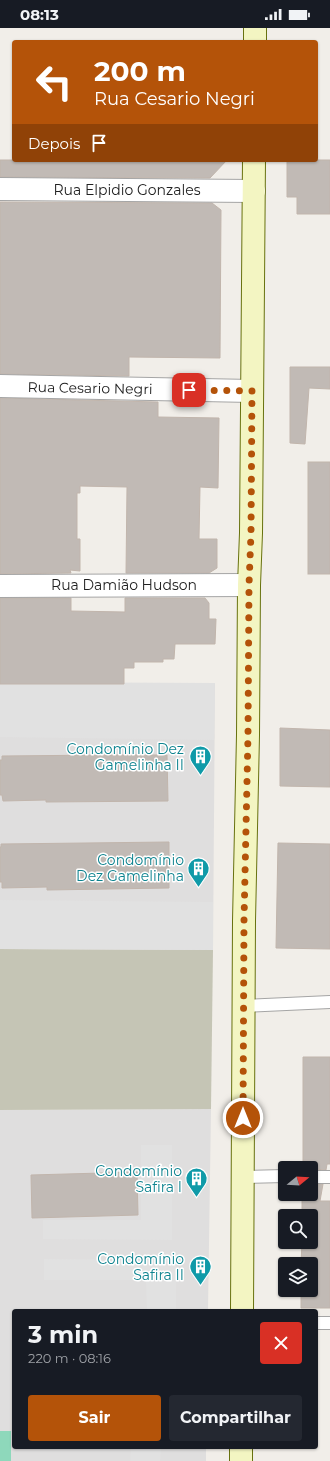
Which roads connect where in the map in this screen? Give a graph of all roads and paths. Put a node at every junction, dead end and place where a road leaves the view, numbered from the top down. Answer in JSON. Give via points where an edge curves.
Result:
{"nodes":[{"id":1,"x":255,"y":28,"type":"edge"},
{"id":2,"x":255,"y":40,"type":"edge"},
{"id":3,"x":254,"y":162,"type":"edge"},
{"id":4,"x":0,"y":189,"type":"edge"},
{"id":5,"x":254,"y":191,"type":"junction"},
{"id":6,"x":0,"y":386,"type":"edge"},
{"id":7,"x":252,"y":391,"type":"junction"},
{"id":8,"x":249,"y":585,"type":"junction"},
{"id":9,"x":0,"y":586,"type":"edge"},
{"id":10,"x":330,"y":1002,"type":"edge"},
{"id":11,"x":244,"y":1006,"type":"junction"},
{"id":12,"x":278,"y":1176,"type":"edge"},
{"id":13,"x":243,"y":1177,"type":"junction"},
{"id":14,"x":318,"y":1177,"type":"edge"},
{"id":15,"x":330,"y":1177,"type":"edge"},
{"id":16,"x":242,"y":1309,"type":"edge"},
{"id":17,"x":318,"y":1323,"type":"edge"},
{"id":18,"x":330,"y":1323,"type":"edge"},
{"id":19,"x":241,"y":1449,"type":"edge"},
{"id":20,"x":241,"y":1461,"type":"edge"}],
"edges":[{"from":1,"to":2,"type":"street"},
{"from":3,"to":5,"type":"street"},
{"from":4,"to":5,"type":"street","name":"Rua Elpidio Gonzales"},
{"from":5,"to":7,"type":"street"},
{"from":6,"to":7,"type":"street","name":"Rua Cesario Negri"},
{"from":7,"to":8,"type":"street"},
{"from":8,"to":9,"type":"street","name":"Rua Damião Hudson"},
{"from":8,"to":11,"type":"street"},
{"from":10,"to":11,"type":"lane"},
{"from":11,"to":13,"type":"street"},
{"from":12,"to":13,"type":"lane"},
{"from":13,"to":16,"type":"street"},
{"from":14,"to":15,"type":"lane"},
{"from":17,"to":18,"type":"lane"},
{"from":19,"to":20,"type":"street"}]}
